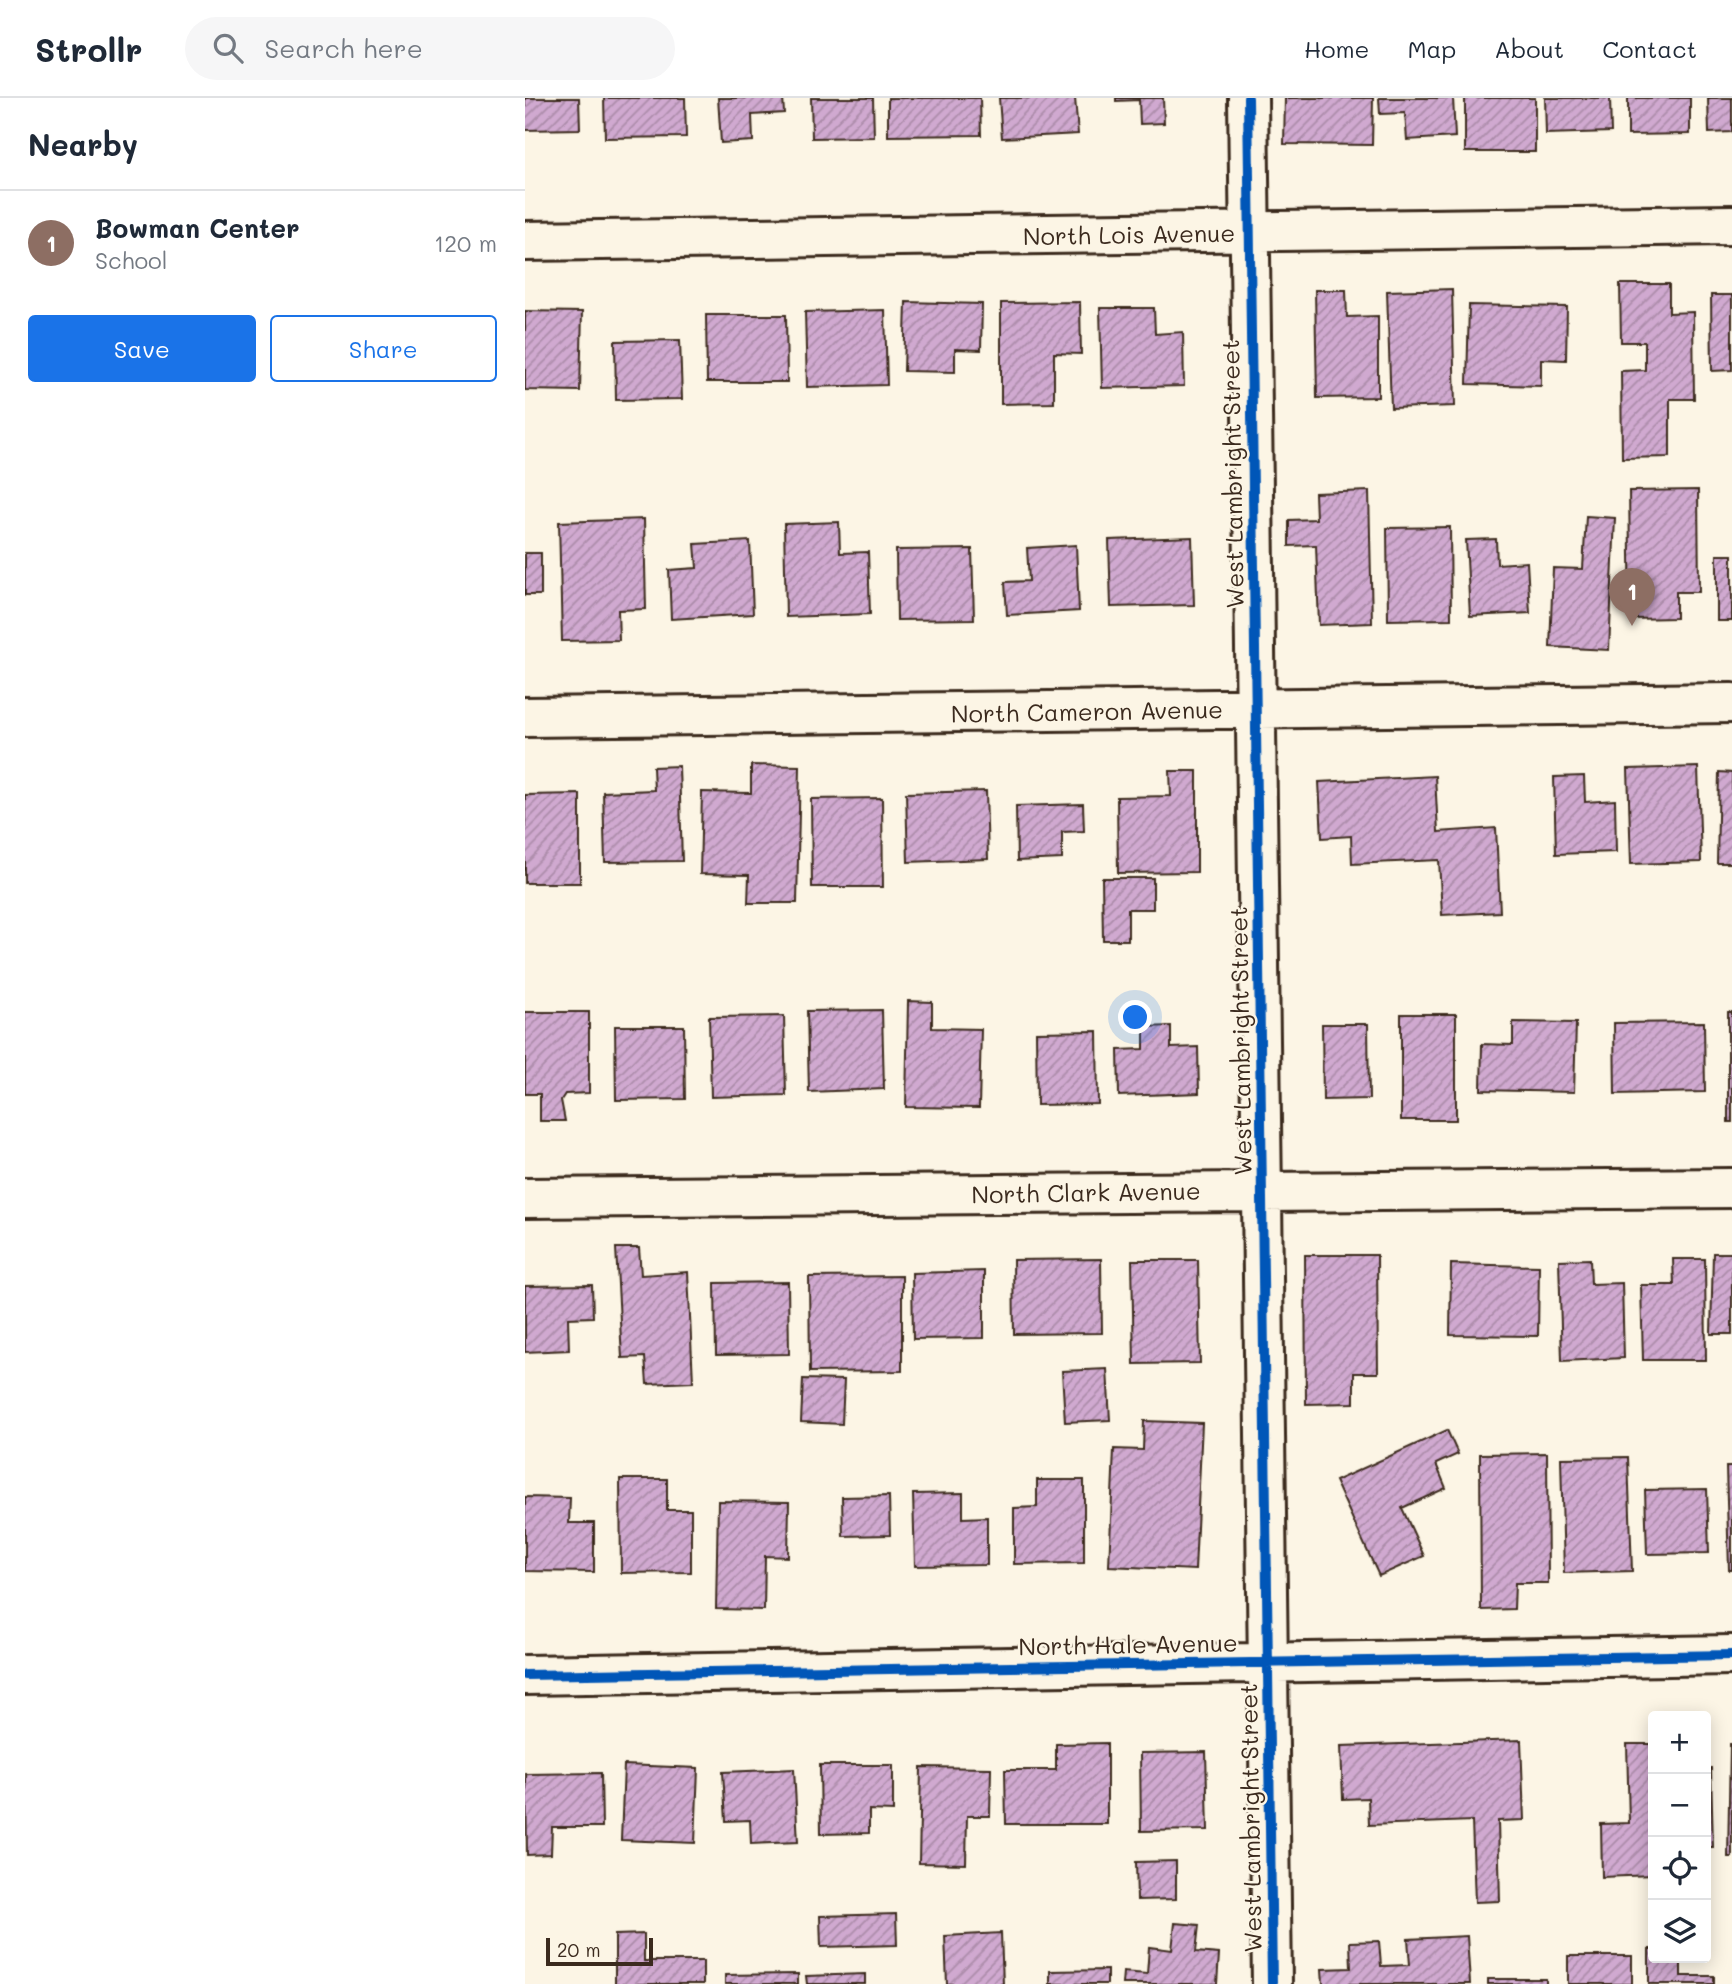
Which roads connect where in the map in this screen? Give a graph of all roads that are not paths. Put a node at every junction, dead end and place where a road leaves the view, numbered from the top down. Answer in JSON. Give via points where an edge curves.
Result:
{"nodes":[{"id":1,"x":1248,"y":98,"type":"edge"},
{"id":2,"x":1732,"y":225,"type":"edge"},
{"id":3,"x":1250,"y":232,"type":"junction"},
{"id":4,"x":525,"y":242,"type":"edge"},
{"id":5,"x":1732,"y":703,"type":"edge"},
{"id":6,"x":1257,"y":710,"type":"junction"},
{"id":7,"x":525,"y":718,"type":"edge"},
{"id":8,"x":1732,"y":1188,"type":"edge"},
{"id":9,"x":1263,"y":1191,"type":"junction"},
{"id":10,"x":525,"y":1198,"type":"edge"},
{"id":11,"x":1732,"y":1655,"type":"edge"},
{"id":12,"x":1269,"y":1663,"type":"junction"},
{"id":13,"x":525,"y":1675,"type":"edge"},
{"id":14,"x":1272,"y":1984,"type":"edge"}],
"edges":[{"from":1,"to":3,"type":"street","name":"West Lambright Street"},
{"from":2,"to":3,"type":"street","name":"North Lois Avenue"},
{"from":3,"to":4,"type":"street","name":"North Lois Avenue"},
{"from":3,"to":6,"type":"street","name":"West Lambright Street"},
{"from":5,"to":6,"type":"street","name":"North Cameron Avenue"},
{"from":6,"to":7,"type":"street","name":"North Cameron Avenue"},
{"from":6,"to":9,"type":"street","name":"West Lambright Street"},
{"from":8,"to":9,"type":"street","name":"North Clark Avenue"},
{"from":9,"to":10,"type":"street","name":"North Clark Avenue"},
{"from":9,"to":12,"type":"street","name":"West Lambright Street"},
{"from":11,"to":12,"type":"street","name":"North Hale Avenue"},
{"from":12,"to":13,"type":"street","name":"North Hale Avenue"},
{"from":12,"to":14,"type":"street","name":"West Lambright Street"}]}
